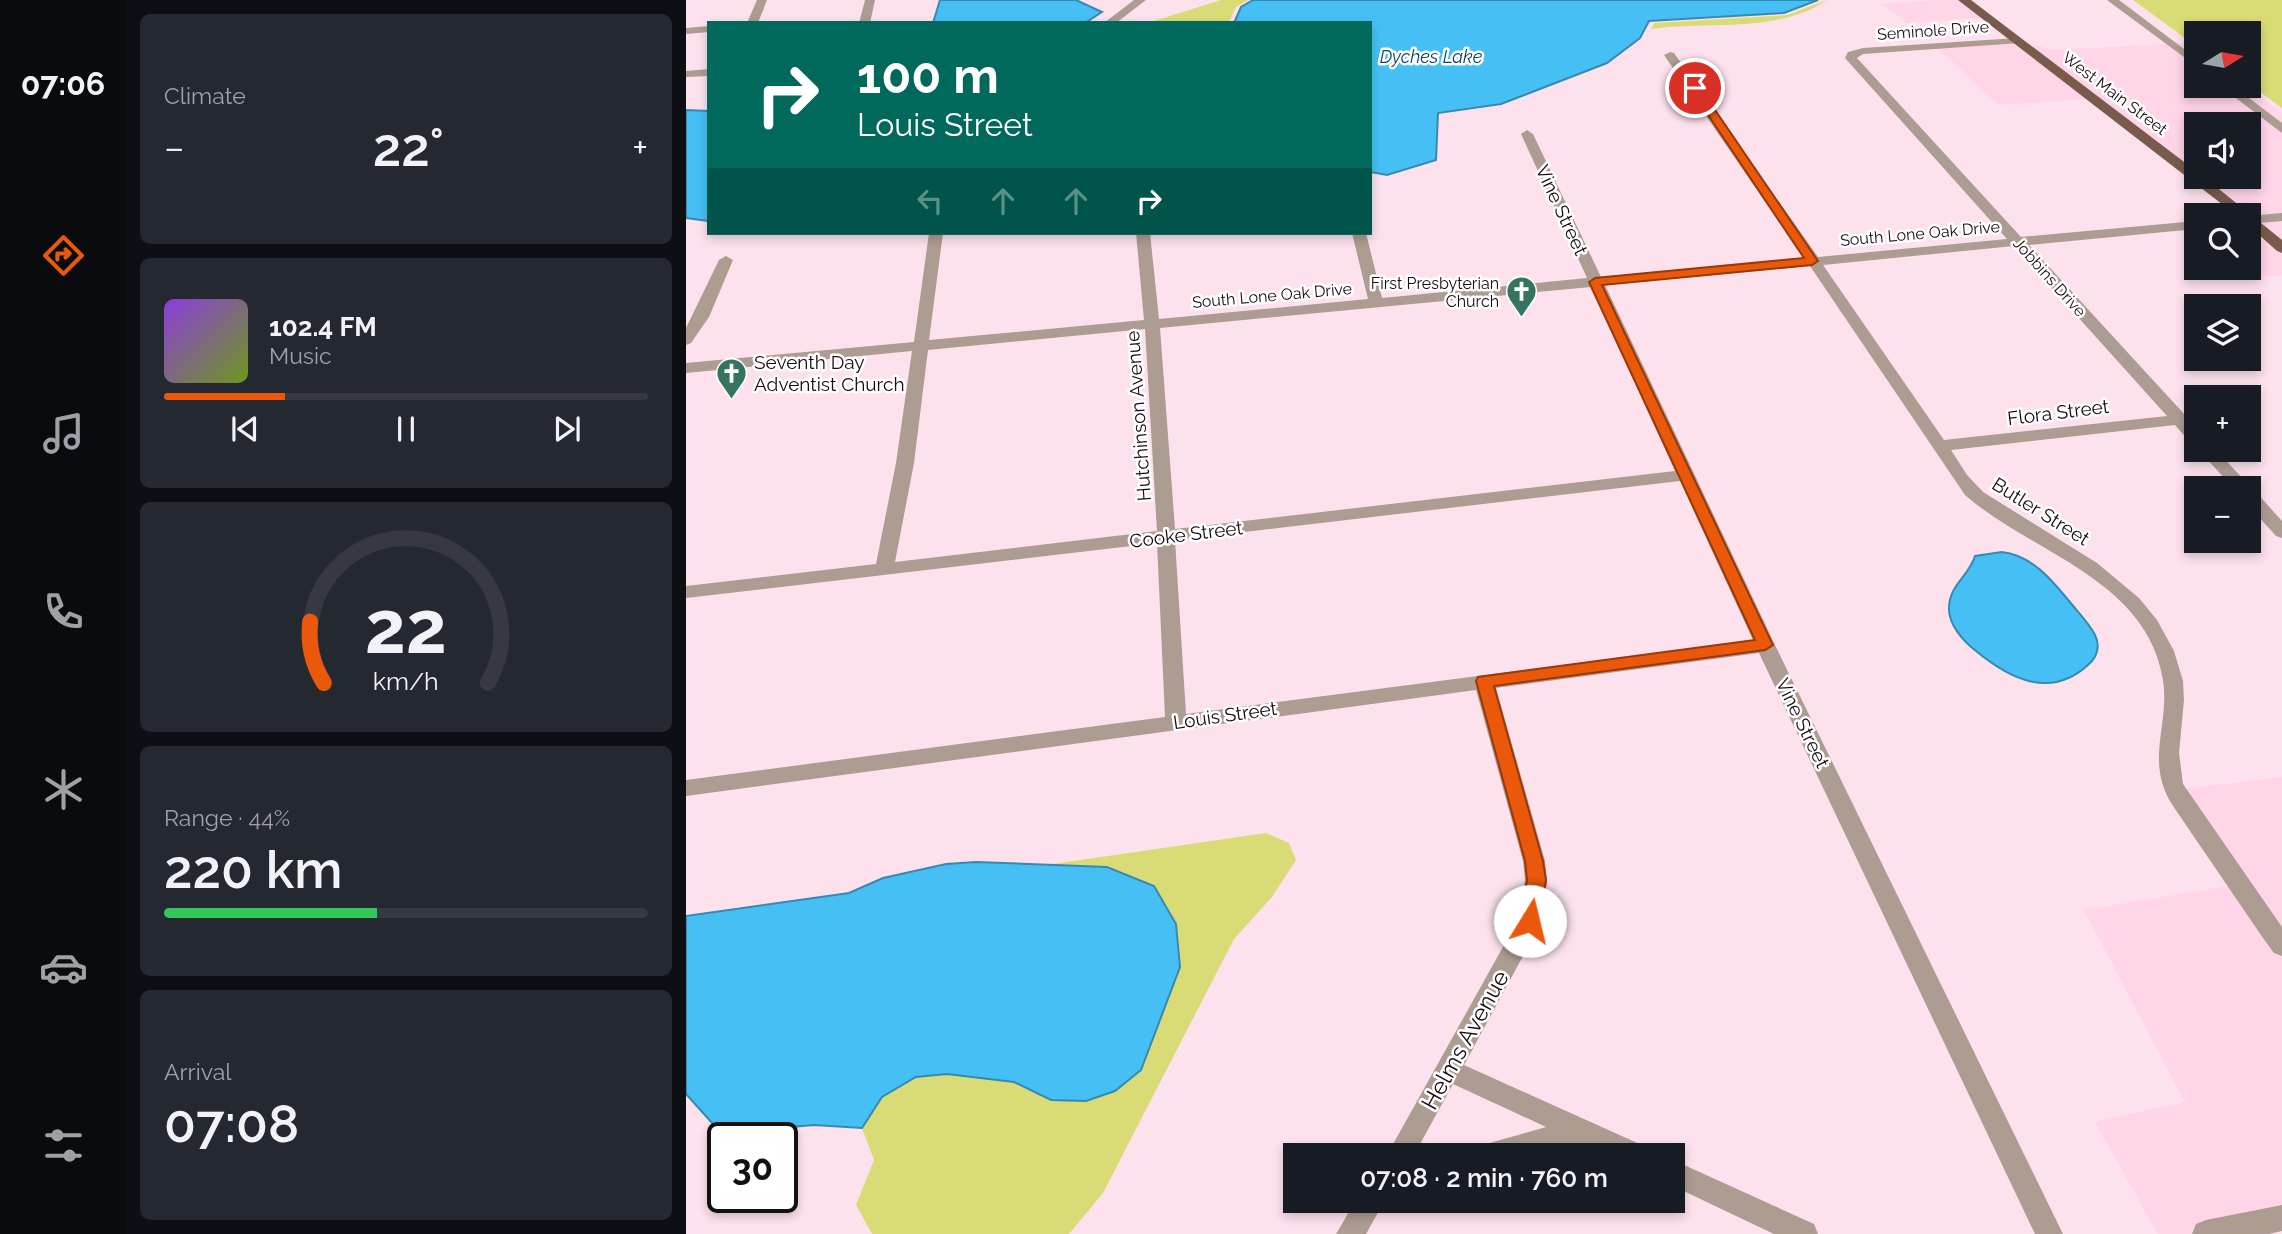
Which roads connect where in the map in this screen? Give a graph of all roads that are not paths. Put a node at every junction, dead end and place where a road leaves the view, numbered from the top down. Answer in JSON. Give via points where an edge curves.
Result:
{"nodes":[{"id":1,"x":762,"y":0,"type":"edge"},
{"id":2,"x":870,"y":0,"type":"edge"},
{"id":3,"x":1141,"y":0,"type":"edge"},
{"id":4,"x":1964,"y":0,"type":"edge"},
{"id":5,"x":2112,"y":0,"type":"edge"},
{"id":6,"x":753,"y":21,"type":"edge"},
{"id":7,"x":865,"y":21,"type":"edge"},
{"id":8,"x":1112,"y":21,"type":"edge"},
{"id":9,"x":707,"y":29,"type":"edge"},
{"id":10,"x":686,"y":31,"type":"edge"},
{"id":11,"x":2017,"y":41,"type":"junction"},
{"id":12,"x":1852,"y":54,"type":"joint"},
{"id":13,"x":2184,"y":54,"type":"edge"},
{"id":14,"x":1670,"y":55,"type":"dead end"},
{"id":15,"x":707,"y":72,"type":"edge"},
{"id":16,"x":686,"y":74,"type":"edge"},
{"id":17,"x":2242,"y":98,"type":"edge"},
{"id":18,"x":2282,"y":129,"type":"edge"},
{"id":19,"x":1527,"y":134,"type":"dead end"},
{"id":20,"x":2228,"y":203,"type":"edge"},
{"id":21,"x":2282,"y":216,"type":"edge"},
{"id":22,"x":2261,"y":217,"type":"edge"},
{"id":23,"x":2184,"y":226,"type":"edge"},
{"id":24,"x":2261,"y":229,"type":"edge"},
{"id":25,"x":936,"y":235,"type":"edge"},
{"id":26,"x":1143,"y":235,"type":"edge"},
{"id":27,"x":1359,"y":235,"type":"edge"},
{"id":28,"x":2018,"y":242,"type":"junction"},
{"id":29,"x":2282,"y":248,"type":"edge"},
{"id":30,"x":726,"y":260,"type":"dead end"},
{"id":31,"x":1812,"y":261,"type":"junction"},
{"id":32,"x":1595,"y":282,"type":"junction"},
{"id":33,"x":1376,"y":302,"type":"junction"},
{"id":34,"x":1153,"y":324,"type":"junction"},
{"id":35,"x":686,"y":340,"type":"edge"},
{"id":36,"x":920,"y":346,"type":"junction"},
{"id":37,"x":686,"y":368,"type":"edge"},
{"id":38,"x":2180,"y":419,"type":"junction"},
{"id":39,"x":2184,"y":424,"type":"edge"},
{"id":40,"x":1940,"y":446,"type":"junction"},
{"id":41,"x":2218,"y":462,"type":"edge"},
{"id":42,"x":1686,"y":475,"type":"junction"},
{"id":43,"x":2231,"y":476,"type":"edge"},
{"id":44,"x":2261,"y":508,"type":"edge"},
{"id":45,"x":2282,"y":532,"type":"edge"},
{"id":46,"x":1166,"y":536,"type":"junction"},
{"id":47,"x":884,"y":569,"type":"junction"},
{"id":48,"x":686,"y":592,"type":"edge"},
{"id":49,"x":1765,"y":645,"type":"junction"},
{"id":50,"x":1484,"y":681,"type":"junction"},
{"id":51,"x":1176,"y":722,"type":"junction"},
{"id":52,"x":686,"y":788,"type":"edge"},
{"id":53,"x":2282,"y":946,"type":"edge"},
{"id":54,"x":1449,"y":1070,"type":"junction"},
{"id":55,"x":1591,"y":1135,"type":"junction"},
{"id":56,"x":1407,"y":1143,"type":"edge"},
{"id":57,"x":1532,"y":1143,"type":"edge"},
{"id":58,"x":1609,"y":1143,"type":"edge"},
{"id":59,"x":1685,"y":1179,"type":"edge"},
{"id":60,"x":1364,"y":1213,"type":"edge"},
{"id":61,"x":2282,"y":1218,"type":"edge"},
{"id":62,"x":1350,"y":1234,"type":"edge"},
{"id":63,"x":1804,"y":1234,"type":"edge"},
{"id":64,"x":2049,"y":1234,"type":"edge"},
{"id":65,"x":2206,"y":1234,"type":"edge"}],
"edges":[{"from":1,"to":6,"type":"street"},
{"from":2,"to":7,"type":"street"},
{"from":3,"to":8,"type":"street"},
{"from":4,"to":11,"type":"main road","name":"West Main Street"},
{"from":5,"to":13,"type":"street"},
{"from":9,"to":10,"type":"street"},
{"from":11,"to":12,"type":"street","name":"Seminole Drive"},
{"from":11,"to":20,"type":"main road","name":"West Main Street"},
{"from":12,"to":28,"type":"street","name":"Jobbins Drive","via":[[1859,68]]},
{"from":14,"to":31,"type":"street","name":"Butler Street"},
{"from":15,"to":16,"type":"street"},
{"from":17,"to":18,"type":"street"},
{"from":19,"to":32,"type":"street","name":"Vine Street"},
{"from":21,"to":22,"type":"street"},
{"from":23,"to":28,"type":"street","name":"South Lone Oak Drive"},
{"from":24,"to":29,"type":"main road","name":"West Main Street"},
{"from":25,"to":36,"type":"street"},
{"from":26,"to":34,"type":"street","name":"Hutchinson Avenue"},
{"from":27,"to":33,"type":"street"},
{"from":28,"to":31,"type":"street","name":"South Lone Oak Drive"},
{"from":28,"to":38,"type":"street","name":"Jobbins Drive"},
{"from":30,"to":35,"type":"street"},
{"from":31,"to":32,"type":"street","name":"South Lone Oak Drive"},
{"from":31,"to":40,"type":"street","name":"Butler Street"},
{"from":32,"to":33,"type":"street","name":"South Lone Oak Drive"},
{"from":32,"to":42,"type":"street","name":"Vine Street"},
{"from":33,"to":34,"type":"street","name":"South Lone Oak Drive"},
{"from":34,"to":36,"type":"street","name":"South Lone Oak Drive"},
{"from":34,"to":46,"type":"street","name":"Hutchinson Avenue"},
{"from":36,"to":37,"type":"street","name":"South Lone Oak Drive"},
{"from":36,"to":47,"type":"street","via":[[905,463]]},
{"from":38,"to":39,"type":"street","name":"Jobbins Drive"},
{"from":38,"to":40,"type":"street","name":"Flora Street"},
{"from":40,"to":53,"type":"street","name":"Butler Street","via":[[1978,497],[2103,575],[2152,628],[2172,675],[2175,696],[2168,757],[2179,801]]},
{"from":41,"to":43,"type":"street"},
{"from":42,"to":46,"type":"street","name":"Cooke Street"},
{"from":42,"to":49,"type":"street","name":"Vine Street"},
{"from":44,"to":45,"type":"street"},
{"from":46,"to":47,"type":"street","name":"Cooke Street"},
{"from":46,"to":51,"type":"street","name":"Hutchinson Avenue"},
{"from":47,"to":48,"type":"street","name":"Cooke Street"},
{"from":49,"to":50,"type":"street","name":"Louis Street"},
{"from":49,"to":64,"type":"street","name":"Vine Street"},
{"from":50,"to":51,"type":"street","name":"Louis Street"},
{"from":50,"to":54,"type":"street","name":"Helms Avenue","via":[[1534,861],[1535,897],[1530,921]]},
{"from":51,"to":52,"type":"street","name":"Louis Street"},
{"from":54,"to":55,"type":"street"},
{"from":54,"to":56,"type":"street","name":"Helms Avenue"},
{"from":55,"to":57,"type":"street"},
{"from":55,"to":58,"type":"street"},
{"from":59,"to":63,"type":"street"},
{"from":60,"to":62,"type":"street"},
{"from":61,"to":65,"type":"street"}]}
